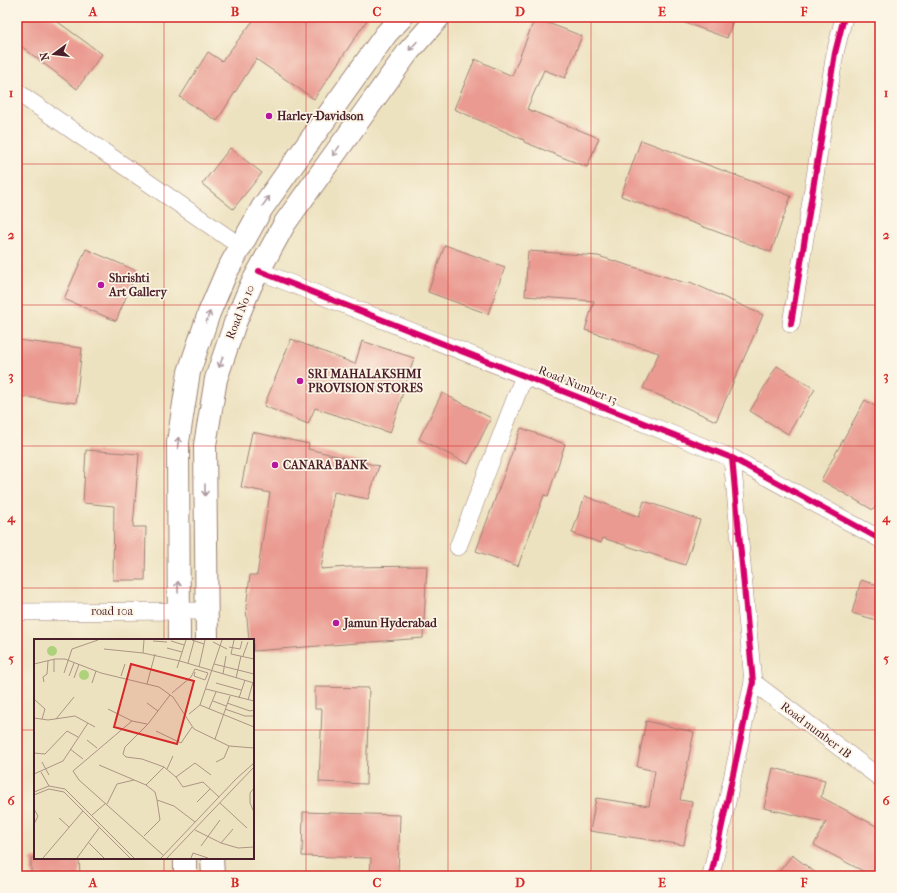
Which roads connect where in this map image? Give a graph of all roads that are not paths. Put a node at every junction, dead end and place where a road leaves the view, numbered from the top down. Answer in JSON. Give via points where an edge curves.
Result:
{"nodes":[{"id":1,"x":402,"y":17,"type":"edge"},
{"id":2,"x":439,"y":17,"type":"edge"},
{"id":3,"x":844,"y":17,"type":"edge"},
{"id":4,"x":17,"y":92,"type":"edge"},
{"id":5,"x":240,"y":246,"type":"junction"},
{"id":6,"x":258,"y":271,"type":"junction"},
{"id":7,"x":791,"y":324,"type":"dead end"},
{"id":8,"x":524,"y":376,"type":"junction"},
{"id":9,"x":732,"y":458,"type":"junction"},
{"id":10,"x":880,"y":539,"type":"edge"},
{"id":11,"x":458,"y":547,"type":"dead end"},
{"id":12,"x":179,"y":611,"type":"junction"},
{"id":13,"x":206,"y":611,"type":"junction"},
{"id":14,"x":17,"y":612,"type":"edge"},
{"id":15,"x":180,"y":639,"type":"edge"},
{"id":16,"x":207,"y":639,"type":"edge"},
{"id":17,"x":752,"y":682,"type":"junction"},
{"id":18,"x":880,"y":778,"type":"edge"},
{"id":19,"x":185,"y":859,"type":"edge"},
{"id":20,"x":212,"y":859,"type":"edge"},
{"id":21,"x":185,"y":876,"type":"edge"},
{"id":22,"x":213,"y":876,"type":"edge"},
{"id":23,"x":712,"y":876,"type":"edge"}],
"edges":[{"from":5,"to":1,"type":"main road","one_way":true,"via":[[262,208],[382,40]]},
{"from":2,"to":6,"type":"main road","name":"Road No 10","one_way":true,"via":[[408,52],[307,191],[285,223]]},
{"from":3,"to":7,"type":"street","via":[[835,53]]},
{"from":4,"to":5,"type":"street"},
{"from":12,"to":5,"type":"main road","one_way":true,"via":[[178,442],[189,372],[209,314]]},
{"from":6,"to":8,"type":"street","name":"Road Number 13"},
{"from":6,"to":13,"type":"main road","name":"Road No 10","one_way":true,"via":[[235,323],[216,379],[205,445]]},
{"from":8,"to":9,"type":"street","name":"Road Number 13"},
{"from":8,"to":11,"type":"street"},
{"from":9,"to":10,"type":"street","name":"Road Number 13"},
{"from":9,"to":17,"type":"street"},
{"from":12,"to":13,"type":"street","name":"road 10a"},
{"from":12,"to":14,"type":"street","name":"road 10a"},
{"from":12,"to":15,"type":"main road"},
{"from":13,"to":16,"type":"main road","name":"Road No 10"},
{"from":17,"to":18,"type":"street","name":"Road number 1B"},
{"from":17,"to":23,"type":"street"},
{"from":19,"to":21,"type":"main road"},
{"from":20,"to":22,"type":"main road"}]}
